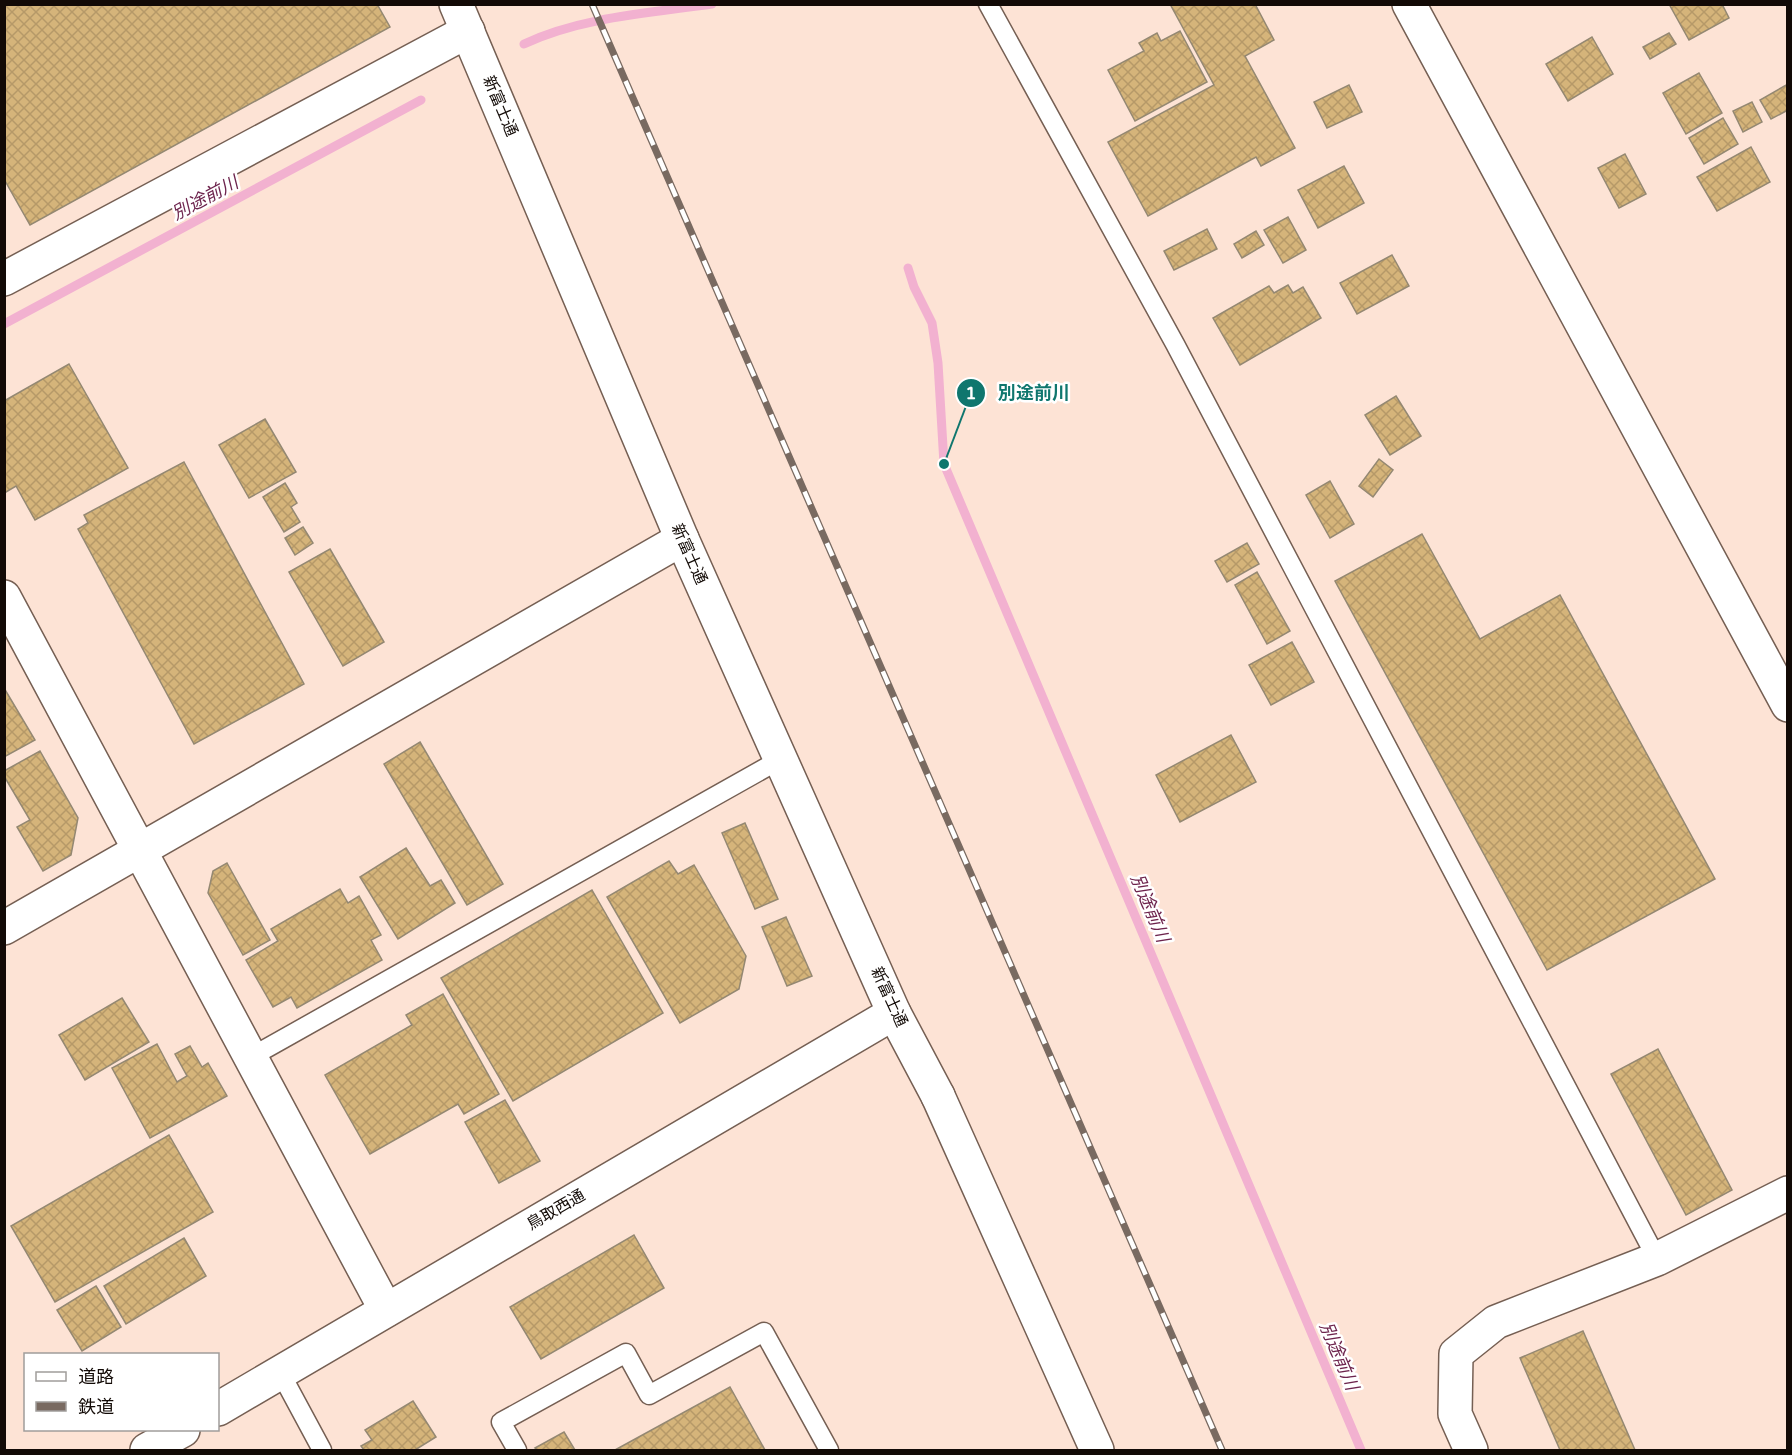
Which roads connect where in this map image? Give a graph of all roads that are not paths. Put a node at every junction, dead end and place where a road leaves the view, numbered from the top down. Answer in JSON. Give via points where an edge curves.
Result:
{"nodes":[{"id":1,"x":988,"y":4,"type":"edge"},
{"id":2,"x":1409,"y":4,"type":"edge"},
{"id":3,"x":462,"y":18,"type":"edge"},
{"id":4,"x":4,"y":279,"type":"edge"},
{"id":5,"x":682,"y":540,"type":"junction"},
{"id":6,"x":4,"y":597,"type":"edge"},
{"id":7,"x":1788,"y":705,"type":"edge"},
{"id":8,"x":781,"y":759,"type":"junction"},
{"id":9,"x":141,"y":849,"type":"junction"},
{"id":10,"x":4,"y":928,"type":"edge"},
{"id":11,"x":894,"y":1013,"type":"junction"},
{"id":12,"x":251,"y":1057,"type":"junction"},
{"id":13,"x":1788,"y":1193,"type":"edge"},
{"id":14,"x":1657,"y":1258,"type":"junction"},
{"id":15,"x":386,"y":1310,"type":"junction"},
{"id":16,"x":280,"y":1372,"type":"junction"},
{"id":17,"x":219,"y":1408,"type":"edge"},
{"id":18,"x":181,"y":1431,"type":"edge"},
{"id":19,"x":147,"y":1450,"type":"edge"},
{"id":20,"x":322,"y":1450,"type":"edge"},
{"id":21,"x":517,"y":1450,"type":"edge"},
{"id":22,"x":829,"y":1450,"type":"edge"},
{"id":23,"x":1097,"y":1450,"type":"edge"},
{"id":24,"x":1471,"y":1450,"type":"edge"}],
"edges":[{"from":1,"to":14,"type":"lane","via":[[1175,344]]},
{"from":2,"to":7,"type":"street"},
{"from":3,"to":4,"type":"street"},
{"from":3,"to":5,"type":"street","name":"新富士通"},
{"from":5,"to":8,"type":"street","name":"新富士通"},
{"from":5,"to":9,"type":"street"},
{"from":6,"to":9,"type":"street"},
{"from":8,"to":11,"type":"street","name":"新富士通"},
{"from":8,"to":12,"type":"lane"},
{"from":9,"to":10,"type":"street"},
{"from":9,"to":12,"type":"street"},
{"from":11,"to":15,"type":"street","name":"鳥取西通"},
{"from":11,"to":23,"type":"street","name":"新富士通","via":[[939,1096]]},
{"from":12,"to":15,"type":"street"},
{"from":13,"to":14,"type":"street"},
{"from":14,"to":24,"type":"street","via":[[1496,1322],[1456,1354],[1455,1414]]},
{"from":15,"to":16,"type":"street","name":"鳥取西通"},
{"from":16,"to":17,"type":"street","name":"鳥取西通"},
{"from":16,"to":20,"type":"lane"},
{"from":18,"to":19,"type":"street"},
{"from":21,"to":22,"type":"lane","via":[[501,1422],[626,1353],[649,1395],[764,1332]]}]}
